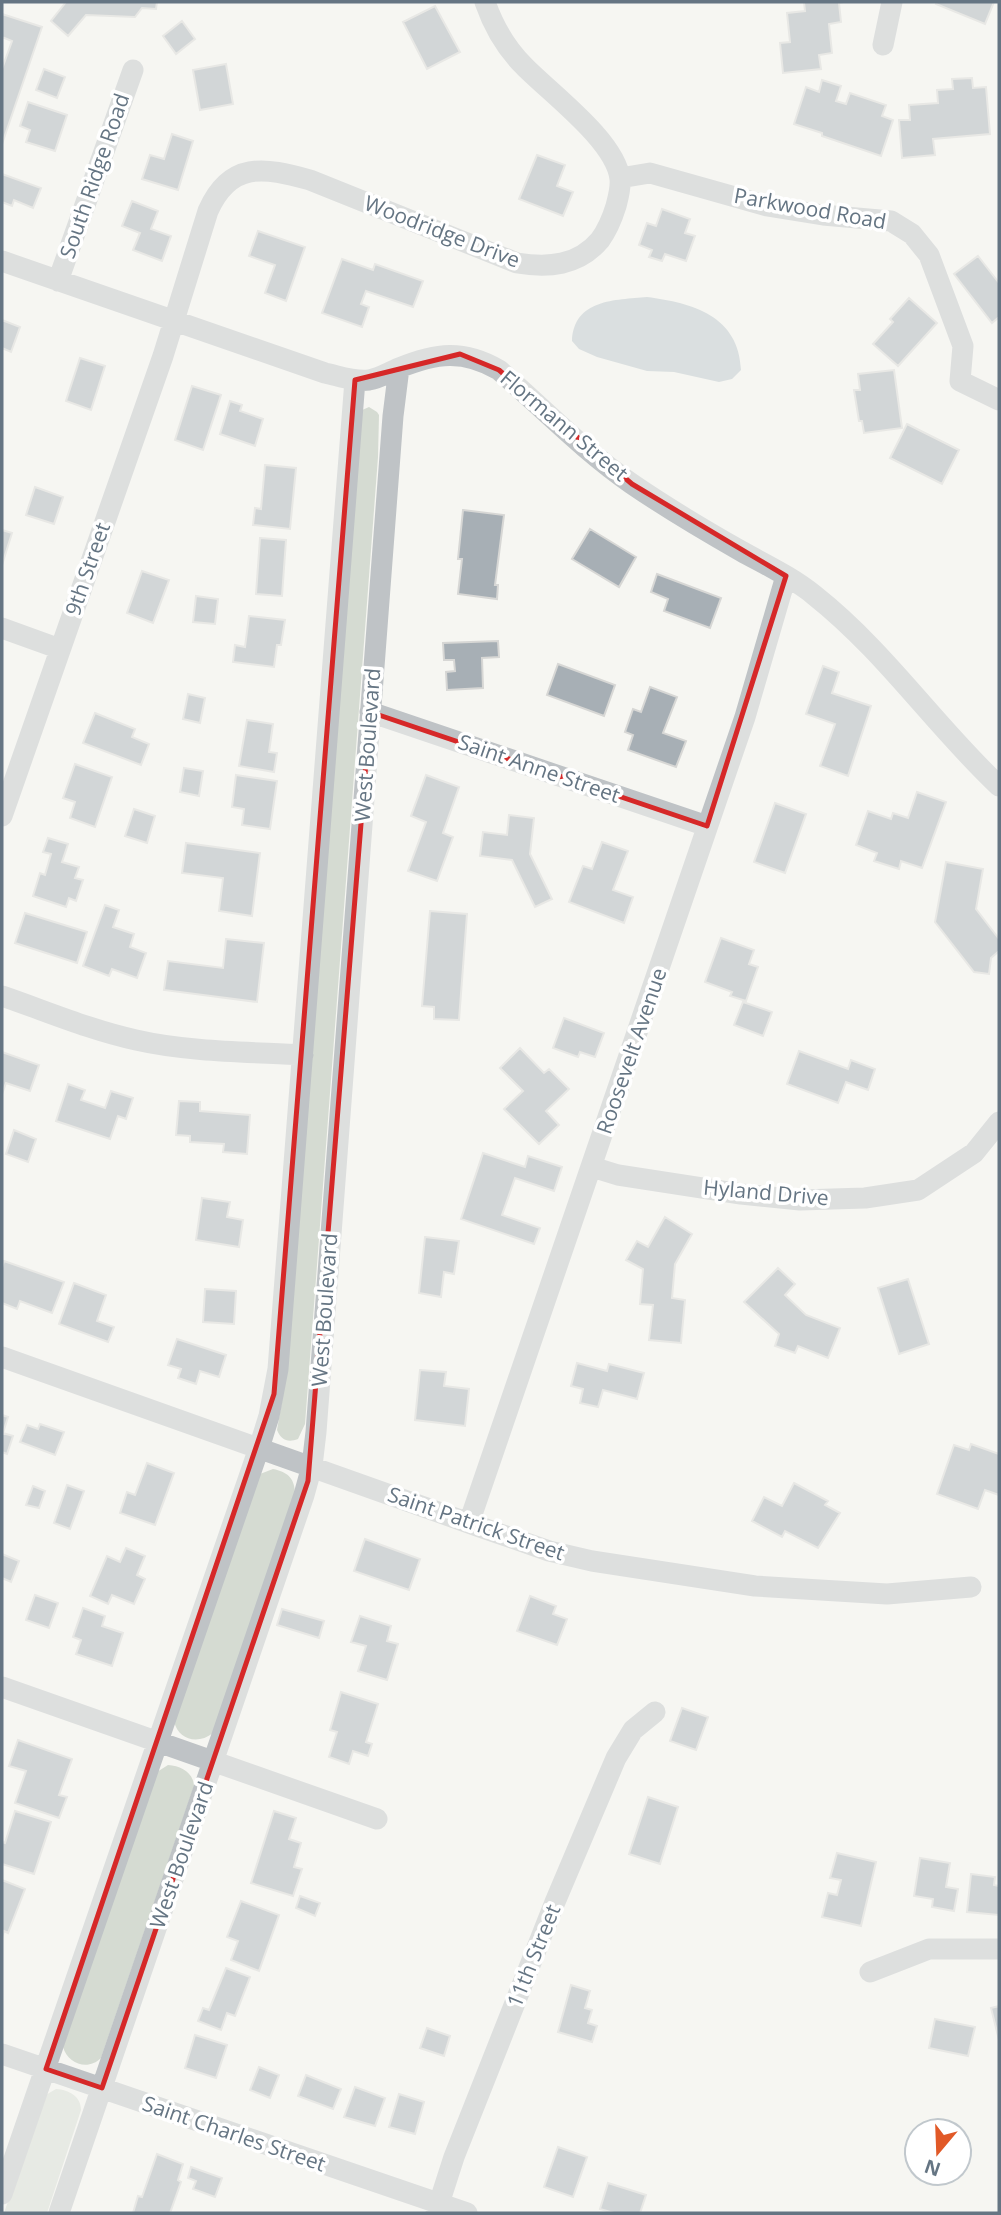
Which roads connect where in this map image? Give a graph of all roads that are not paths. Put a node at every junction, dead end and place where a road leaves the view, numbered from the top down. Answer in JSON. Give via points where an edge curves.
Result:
{"nodes":[{"id":1,"x":485,"y":2,"type":"edge"},
{"id":2,"x":892,"y":2,"type":"edge"},
{"id":3,"x":883,"y":45,"type":"dead end"},
{"id":4,"x":132,"y":70,"type":"dead end"},
{"id":5,"x":620,"y":178,"type":"junction"},
{"id":6,"x":2,"y":261,"type":"edge"},
{"id":7,"x":58,"y":281,"type":"junction"},
{"id":8,"x":174,"y":321,"type":"junction"},
{"id":9,"x":399,"y":368,"type":"junction"},
{"id":10,"x":355,"y":380,"type":"junction"},
{"id":11,"x":999,"y":400,"type":"edge"},
{"id":12,"x":786,"y":576,"type":"junction"},
{"id":13,"x":2,"y":628,"type":"edge"},
{"id":14,"x":60,"y":649,"type":"junction"},
{"id":15,"x":370,"y":712,"type":"junction"},
{"id":16,"x":999,"y":786,"type":"edge"},
{"id":17,"x":2,"y":816,"type":"edge"},
{"id":18,"x":707,"y":826,"type":"junction"},
{"id":19,"x":2,"y":996,"type":"edge"},
{"id":20,"x":303,"y":1055,"type":"junction"},
{"id":21,"x":999,"y":1122,"type":"edge"},
{"id":22,"x":593,"y":1167,"type":"junction"},
{"id":23,"x":2,"y":1357,"type":"edge"},
{"id":24,"x":259,"y":1448,"type":"junction"},
{"id":25,"x":312,"y":1466,"type":"junction"},
{"id":26,"x":469,"y":1523,"type":"junction"},
{"id":27,"x":971,"y":1587,"type":"dead end"},
{"id":28,"x":2,"y":1687,"type":"edge"},
{"id":29,"x":655,"y":1712,"type":"dead end"},
{"id":30,"x":156,"y":1741,"type":"junction"},
{"id":31,"x":215,"y":1761,"type":"junction"},
{"id":32,"x":377,"y":1819,"type":"dead end"},
{"id":33,"x":999,"y":1949,"type":"edge"},
{"id":34,"x":870,"y":1972,"type":"dead end"},
{"id":35,"x":2,"y":2054,"type":"edge"},
{"id":36,"x":46,"y":2069,"type":"junction"},
{"id":37,"x":102,"y":2088,"type":"junction"},
{"id":38,"x":2,"y":2194,"type":"edge"},
{"id":39,"x":437,"y":2209,"type":"edge"},
{"id":40,"x":59,"y":2213,"type":"edge"},
{"id":41,"x":467,"y":2213,"type":"edge"}],
"edges":[{"from":1,"to":5,"type":"street","via":[[504,41],[596,135],[612,156]]},
{"from":2,"to":3,"type":"street"},
{"from":4,"to":7,"type":"street","name":"South Ridge Road"},
{"from":5,"to":8,"type":"street","name":"Woodridge Drive","via":[[611,221],[594,246],[563,264],[541,267],[517,263],[310,180],[273,171],[243,173],[215,195]]},
{"from":5,"to":11,"type":"street","name":"Parkwood Road","via":[[650,173],[767,206],[891,221],[912,234],[929,255],[962,346],[960,381]]},
{"from":6,"to":7,"type":"street","name":"Flormann Street"},
{"from":7,"to":8,"type":"street","name":"Flormann Street"},
{"from":8,"to":10,"type":"street","name":"Flormann Street"},
{"from":8,"to":14,"type":"street","name":"9th Street"},
{"from":9,"to":10,"type":"street","name":"Flormann Street","via":[[366,381]]},
{"from":9,"to":12,"type":"street","name":"Flormann Street","via":[[449,354],[489,364],[632,484]]},
{"from":9,"to":15,"type":"street","name":"West Boulevard"},
{"from":10,"to":20,"type":"street","name":"West Boulevard"},
{"from":12,"to":16,"type":"street","name":"Flormann Street","via":[[875,649]]},
{"from":12,"to":18,"type":"street","name":"Roosevelt Avenue"},
{"from":13,"to":14,"type":"street"},
{"from":14,"to":17,"type":"street","name":"9th Street"},
{"from":15,"to":18,"type":"street","name":"Saint Anne Street"},
{"from":15,"to":25,"type":"street","name":"West Boulevard"},
{"from":18,"to":22,"type":"street","name":"Roosevelt Avenue"},
{"from":19,"to":20,"type":"street","via":[[137,1041]]},
{"from":20,"to":24,"type":"street","name":"West Boulevard","via":[[278,1369]]},
{"from":21,"to":22,"type":"street","name":"Hyland Drive","via":[[974,1153],[918,1190],[865,1198],[800,1200],[741,1194]]},
{"from":22,"to":26,"type":"street","name":"Roosevelt Avenue"},
{"from":23,"to":24,"type":"street","name":"Saint Patrick Street"},
{"from":24,"to":25,"type":"street","name":"Saint Patrick Street"},
{"from":24,"to":30,"type":"street","name":"West Boulevard"},
{"from":25,"to":26,"type":"street","name":"Saint Patrick Street"},
{"from":25,"to":31,"type":"street","name":"West Boulevard"},
{"from":26,"to":27,"type":"street","name":"Saint Patrick Street","via":[[592,1561],[755,1586],[887,1594]]},
{"from":28,"to":30,"type":"street"},
{"from":29,"to":39,"type":"street","name":"11th Street","via":[[633,1730],[616,1758]]},
{"from":30,"to":31,"type":"street"},
{"from":30,"to":36,"type":"street","name":"West Boulevard"},
{"from":31,"to":32,"type":"street"},
{"from":31,"to":37,"type":"street","name":"West Boulevard"},
{"from":33,"to":34,"type":"street","via":[[929,1950]]},
{"from":35,"to":36,"type":"street","name":"Saint Charles Street"},
{"from":36,"to":37,"type":"street","name":"Saint Charles Street"},
{"from":36,"to":38,"type":"street","name":"West Boulevard"},
{"from":37,"to":39,"type":"street","name":"Saint Charles Street"},
{"from":37,"to":40,"type":"street","name":"West Boulevard"},
{"from":39,"to":41,"type":"street","name":"Saint Charles Street"}]}
